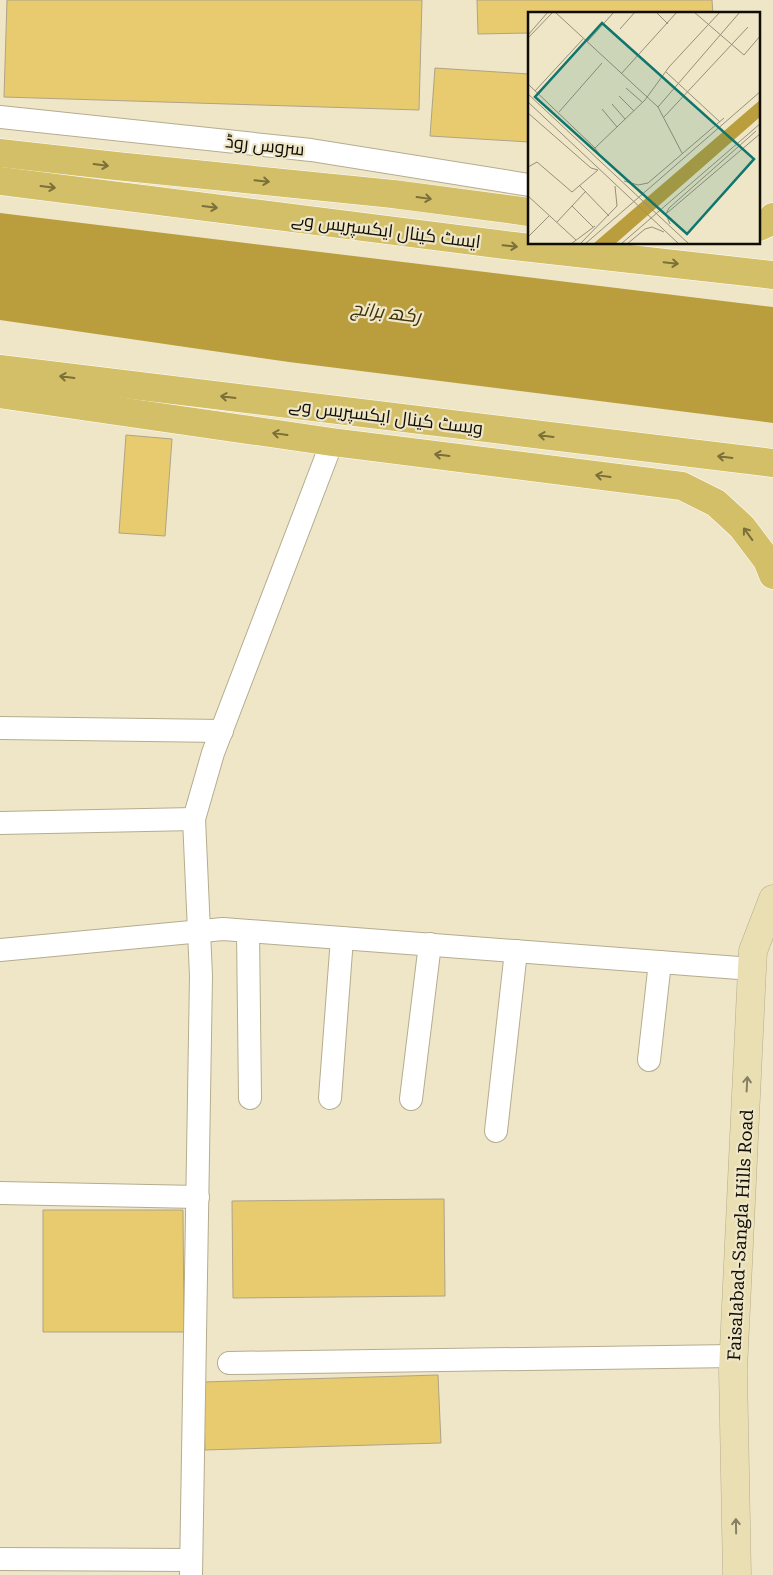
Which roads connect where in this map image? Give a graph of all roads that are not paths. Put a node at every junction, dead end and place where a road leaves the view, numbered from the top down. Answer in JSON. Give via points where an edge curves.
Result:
{"nodes":[{"id":1,"x":0,"y":117,"type":"edge"},
{"id":2,"x":0,"y":153,"type":"edge"},
{"id":3,"x":0,"y":181,"type":"edge"},
{"id":4,"x":528,"y":185,"type":"edge"},
{"id":5,"x":528,"y":212,"type":"edge"},
{"id":6,"x":773,"y":274,"type":"edge"},
{"id":7,"x":0,"y":369,"type":"edge"},
{"id":8,"x":0,"y":394,"type":"edge"},
{"id":9,"x":332,"y":442,"type":"junction"},
{"id":10,"x":773,"y":463,"type":"edge"},
{"id":11,"x":773,"y":576,"type":"edge"},
{"id":12,"x":0,"y":728,"type":"edge"},
{"id":13,"x":222,"y":731,"type":"junction"},
{"id":14,"x":194,"y":819,"type":"junction"},
{"id":15,"x":0,"y":823,"type":"edge"},
{"id":16,"x":773,"y":899,"type":"edge"},
{"id":17,"x":199,"y":931,"type":"junction"},
{"id":18,"x":248,"y":931,"type":"junction"},
{"id":19,"x":342,"y":938,"type":"junction"},
{"id":20,"x":430,"y":944,"type":"junction"},
{"id":21,"x":0,"y":950,"type":"edge"},
{"id":22,"x":516,"y":951,"type":"junction"},
{"id":23,"x":660,"y":962,"type":"junction"},
{"id":24,"x":752,"y":969,"type":"junction"},
{"id":25,"x":650,"y":1060,"type":"dead end"},
{"id":26,"x":250,"y":1098,"type":"dead end"},
{"id":27,"x":330,"y":1098,"type":"dead end"},
{"id":28,"x":411,"y":1099,"type":"dead end"},
{"id":29,"x":496,"y":1131,"type":"dead end"},
{"id":30,"x":0,"y":1193,"type":"edge"},
{"id":31,"x":198,"y":1197,"type":"junction"},
{"id":32,"x":734,"y":1356,"type":"junction"},
{"id":33,"x":229,"y":1363,"type":"dead end"},
{"id":34,"x":0,"y":1559,"type":"edge"},
{"id":35,"x":191,"y":1568,"type":"edge"},
{"id":36,"x":737,"y":1575,"type":"edge"}],
"edges":[{"from":1,"to":4,"type":"street","name":"سروس روڈ","via":[[311,150]]},
{"from":2,"to":5,"type":"main road","one_way":true,"via":[[393,194]]},
{"from":3,"to":6,"type":"main road","name":"ایسٹ کینال ایکسپریس وے","one_way":true,"via":[[505,245]]},
{"from":10,"to":7,"type":"main road","name":"ویسٹ کینال ایکسپریس وے","one_way":true},
{"from":9,"to":8,"type":"main road","one_way":true},
{"from":11,"to":9,"type":"main road","one_way":true,"via":[[767,560],[742,527],[716,503],[682,486]]},
{"from":9,"to":13,"type":"street"},
{"from":12,"to":13,"type":"street"},
{"from":13,"to":14,"type":"street"},
{"from":14,"to":15,"type":"street"},
{"from":14,"to":17,"type":"street"},
{"from":16,"to":24,"type":"main road","name":"Faisalabad-Sangla Hills Road","via":[[754,951]]},
{"from":17,"to":18,"type":"street"},
{"from":17,"to":21,"type":"street"},
{"from":17,"to":31,"type":"street"},
{"from":18,"to":19,"type":"street"},
{"from":18,"to":26,"type":"street"},
{"from":19,"to":20,"type":"street"},
{"from":19,"to":27,"type":"street"},
{"from":20,"to":22,"type":"street"},
{"from":20,"to":28,"type":"street"},
{"from":22,"to":23,"type":"street"},
{"from":22,"to":29,"type":"street"},
{"from":23,"to":24,"type":"street"},
{"from":23,"to":25,"type":"street"},
{"from":32,"to":24,"type":"main road","name":"Faisalabad-Sangla Hills Road","one_way":true},
{"from":30,"to":31,"type":"street"},
{"from":31,"to":35,"type":"street"},
{"from":32,"to":33,"type":"street"},
{"from":36,"to":32,"type":"main road","name":"Faisalabad-Sangla Hills Road","one_way":true},
{"from":34,"to":35,"type":"street"}]}
